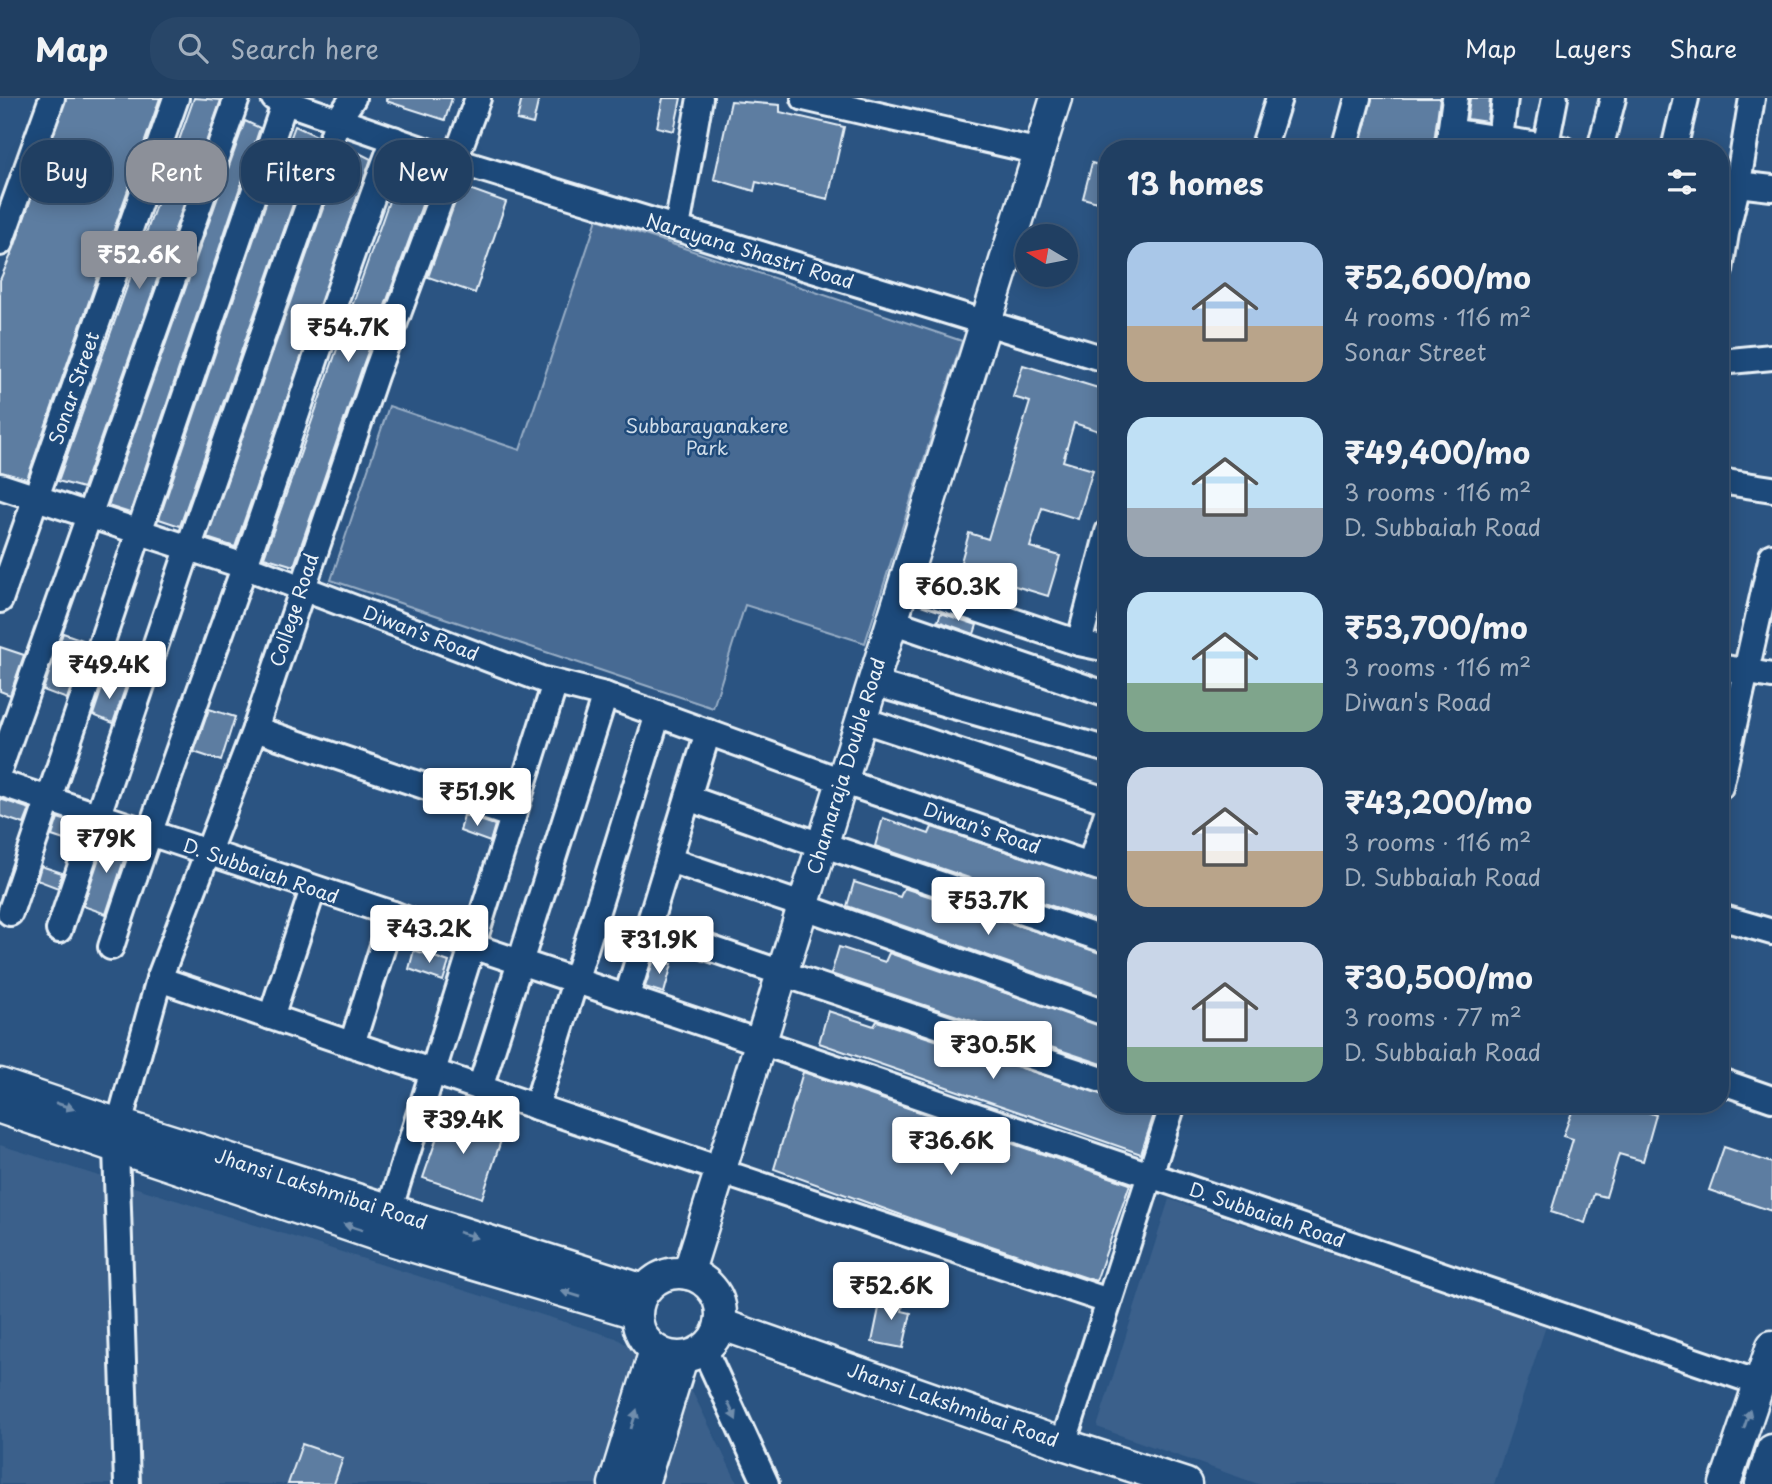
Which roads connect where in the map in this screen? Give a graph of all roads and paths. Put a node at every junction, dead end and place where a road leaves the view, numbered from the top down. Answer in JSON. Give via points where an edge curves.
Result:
{"nodes":[{"id":1,"x":52,"y":98,"type":"edge"},
{"id":2,"x":176,"y":98,"type":"edge"},
{"id":3,"x":237,"y":98,"type":"edge"},
{"id":4,"x":353,"y":98,"type":"edge"},
{"id":5,"x":478,"y":98,"type":"edge"},
{"id":6,"x":700,"y":98,"type":"edge"},
{"id":7,"x":805,"y":98,"type":"edge"},
{"id":8,"x":1056,"y":98,"type":"edge"},
{"id":9,"x":1070,"y":98,"type":"edge"},
{"id":10,"x":1279,"y":98,"type":"edge"},
{"id":11,"x":1358,"y":98,"type":"edge"},
{"id":12,"x":1455,"y":98,"type":"edge"},
{"id":13,"x":1505,"y":98,"type":"edge"},
{"id":14,"x":1555,"y":98,"type":"edge"},
{"id":15,"x":1613,"y":98,"type":"edge"},
{"id":16,"x":1686,"y":98,"type":"edge"},
{"id":17,"x":1752,"y":98,"type":"edge"},
{"id":18,"x":279,"y":100,"type":"edge"},
{"id":19,"x":873,"y":106,"type":"edge"},
{"id":20,"x":338,"y":120,"type":"junction"},
{"id":21,"x":394,"y":139,"type":"joint"},
{"id":22,"x":1500,"y":139,"type":"junction"},
{"id":23,"x":463,"y":140,"type":"edge"},
{"id":24,"x":1266,"y":140,"type":"edge"},
{"id":25,"x":1346,"y":140,"type":"edge"},
{"id":26,"x":1449,"y":140,"type":"edge"},
{"id":27,"x":1507,"y":140,"type":"edge"},
{"id":28,"x":1554,"y":140,"type":"edge"},
{"id":29,"x":1602,"y":140,"type":"edge"},
{"id":30,"x":1676,"y":140,"type":"edge"},
{"id":31,"x":1040,"y":152,"type":"junction"},
{"id":32,"x":472,"y":166,"type":"edge"},
{"id":33,"x":1729,"y":183,"type":"edge"},
{"id":34,"x":1772,"y":188,"type":"edge"},
{"id":35,"x":440,"y":203,"type":"edge"},
{"id":36,"x":1031,"y":224,"type":"edge"},
{"id":37,"x":677,"y":228,"type":"junction"},
{"id":38,"x":0,"y":243,"type":"edge"},
{"id":39,"x":1015,"y":269,"type":"edge"},
{"id":40,"x":993,"y":327,"type":"junction"},
{"id":41,"x":1099,"y":357,"type":"edge"},
{"id":42,"x":1772,"y":357,"type":"edge"},
{"id":43,"x":1729,"y":361,"type":"edge"},
{"id":44,"x":1729,"y":482,"type":"edge"},
{"id":45,"x":0,"y":486,"type":"edge"},
{"id":46,"x":1772,"y":489,"type":"edge"},
{"id":47,"x":35,"y":497,"type":"junction"},
{"id":48,"x":88,"y":514,"type":"junction"},
{"id":49,"x":139,"y":531,"type":"junction"},
{"id":50,"x":188,"y":549,"type":"junction"},
{"id":51,"x":1772,"y":556,"type":"edge"},
{"id":52,"x":244,"y":566,"type":"junction"},
{"id":53,"x":301,"y":587,"type":"junction"},
{"id":54,"x":917,"y":589,"type":"junction"},
{"id":55,"x":0,"y":600,"type":"edge"},
{"id":56,"x":1098,"y":604,"type":"edge"},
{"id":57,"x":906,"y":626,"type":"junction"},
{"id":58,"x":1079,"y":643,"type":"junction"},
{"id":59,"x":1099,"y":647,"type":"edge"},
{"id":60,"x":1729,"y":668,"type":"edge"},
{"id":61,"x":1746,"y":671,"type":"junction"},
{"id":62,"x":1772,"y":676,"type":"edge"},
{"id":63,"x":555,"y":683,"type":"junction"},
{"id":64,"x":887,"y":687,"type":"junction"},
{"id":65,"x":1099,"y":692,"type":"edge"},
{"id":66,"x":606,"y":695,"type":"junction"},
{"id":67,"x":658,"y":714,"type":"junction"},
{"id":68,"x":875,"y":724,"type":"junction"},
{"id":69,"x":255,"y":729,"type":"junction"},
{"id":70,"x":708,"y":732,"type":"junction"},
{"id":71,"x":1099,"y":747,"type":"edge"},
{"id":72,"x":1729,"y":747,"type":"edge"},
{"id":73,"x":0,"y":767,"type":"edge"},
{"id":74,"x":0,"y":783,"type":"edge"},
{"id":75,"x":849,"y":783,"type":"junction"},
{"id":76,"x":48,"y":798,"type":"junction"},
{"id":77,"x":688,"y":798,"type":"junction"},
{"id":78,"x":1099,"y":798,"type":"edge"},
{"id":79,"x":100,"y":816,"type":"junction"},
{"id":80,"x":513,"y":816,"type":"junction"},
{"id":81,"x":148,"y":832,"type":"junction"},
{"id":82,"x":829,"y":847,"type":"junction"},
{"id":83,"x":209,"y":854,"type":"junction"},
{"id":84,"x":669,"y":860,"type":"junction"},
{"id":85,"x":1099,"y":868,"type":"edge"},
{"id":86,"x":313,"y":889,"type":"junction"},
{"id":87,"x":809,"y":908,"type":"junction"},
{"id":88,"x":10,"y":913,"type":"dead end"},
{"id":89,"x":393,"y":915,"type":"junction"},
{"id":90,"x":1729,"y":919,"type":"edge"},
{"id":91,"x":648,"y":927,"type":"junction"},
{"id":92,"x":59,"y":930,"type":"dead end"},
{"id":93,"x":1772,"y":930,"type":"edge"},
{"id":94,"x":1099,"y":938,"type":"edge"},
{"id":95,"x":472,"y":946,"type":"junction"},
{"id":96,"x":111,"y":947,"type":"dead end"},
{"id":97,"x":522,"y":960,"type":"junction"},
{"id":98,"x":789,"y":976,"type":"junction"},
{"id":99,"x":576,"y":978,"type":"junction"},
{"id":100,"x":159,"y":979,"type":"junction"},
{"id":101,"x":627,"y":996,"type":"junction"},
{"id":102,"x":1099,"y":1011,"type":"edge"},
{"id":103,"x":271,"y":1017,"type":"junction"},
{"id":104,"x":352,"y":1044,"type":"junction"},
{"id":105,"x":767,"y":1045,"type":"junction"},
{"id":106,"x":432,"y":1072,"type":"junction"},
{"id":107,"x":1099,"y":1079,"type":"edge"},
{"id":108,"x":0,"y":1084,"type":"edge"},
{"id":109,"x":1729,"y":1084,"type":"edge"},
{"id":110,"x":480,"y":1088,"type":"junction"},
{"id":111,"x":1772,"y":1099,"type":"edge"},
{"id":112,"x":536,"y":1107,"type":"junction"},
{"id":113,"x":0,"y":1108,"type":"edge"},
{"id":114,"x":1170,"y":1113,"type":"edge"},
{"id":115,"x":117,"y":1136,"type":"junction"},
{"id":116,"x":729,"y":1173,"type":"junction"},
{"id":117,"x":1150,"y":1175,"type":"junction"},
{"id":118,"x":389,"y":1211,"type":"junction"},
{"id":119,"x":697,"y":1278,"type":"junction"},
{"id":120,"x":1108,"y":1301,"type":"junction"},
{"id":121,"x":640,"y":1302,"type":"junction"},
{"id":122,"x":720,"y":1324,"type":"junction"},
{"id":123,"x":1772,"y":1346,"type":"edge"},
{"id":124,"x":680,"y":1352,"type":"junction"},
{"id":125,"x":1759,"y":1383,"type":"junction"},
{"id":126,"x":1063,"y":1444,"type":"junction"},
{"id":127,"x":1772,"y":1450,"type":"edge"},
{"id":128,"x":127,"y":1484,"type":"edge"},
{"id":129,"x":614,"y":1484,"type":"edge"},
{"id":130,"x":643,"y":1484,"type":"edge"},
{"id":131,"x":766,"y":1484,"type":"edge"},
{"id":132,"x":1186,"y":1484,"type":"edge"},
{"id":133,"x":1725,"y":1484,"type":"edge"},
{"id":134,"x":1761,"y":1484,"type":"edge"}],
"edges":[{"from":1,"to":38,"type":"street"},
{"from":2,"to":47,"type":"street","name":"Sonar Street"},
{"from":3,"to":48,"type":"street"},
{"from":4,"to":20,"type":"street"},
{"from":5,"to":23,"type":"street","name":"College Road"},
{"from":6,"to":37,"type":"street"},
{"from":7,"to":19,"type":"street"},
{"from":8,"to":31,"type":"main road","name":"Chamaraja Double Road"},
{"from":9,"to":36,"type":"main road","name":"Chamaraja Double Road"},
{"from":10,"to":24,"type":"street"},
{"from":11,"to":25,"type":"street"},
{"from":12,"to":26,"type":"street"},
{"from":13,"to":22,"type":"street"},
{"from":14,"to":28,"type":"street"},
{"from":15,"to":29,"type":"street"},
{"from":16,"to":30,"type":"street"},
{"from":17,"to":33,"type":"street"},
{"from":18,"to":20,"type":"street","name":"Narayana Shastri Road"},
{"from":18,"to":49,"type":"street"},
{"from":19,"to":31,"type":"street"},
{"from":20,"to":21,"type":"street","name":"Narayana Shastri Road"},
{"from":20,"to":50,"type":"street"},
{"from":21,"to":52,"type":"street","via":[[343,271]]},
{"from":22,"to":26,"type":"street"},
{"from":22,"to":27,"type":"street"},
{"from":31,"to":40,"type":"main road","name":"Chamaraja Double Road"},
{"from":32,"to":37,"type":"street","name":"Narayana Shastri Road"},
{"from":33,"to":34,"type":"street"},
{"from":35,"to":53,"type":"street","name":"College Road"},
{"from":37,"to":40,"type":"street","name":"Narayana Shastri Road"},
{"from":39,"to":40,"type":"main road","name":"Chamaraja Double Road"},
{"from":40,"to":41,"type":"street","name":"Narayana Shastri Road"},
{"from":40,"to":54,"type":"main road","name":"Chamaraja Double Road"},
{"from":40,"to":75,"type":"main road","name":"Chamaraja Double Road"},
{"from":42,"to":43,"type":"street"},
{"from":44,"to":46,"type":"street"},
{"from":45,"to":47,"type":"street","name":"Diwan's Road"},
{"from":47,"to":48,"type":"street","name":"Diwan's Road"},
{"from":47,"to":55,"type":"street","name":"Sonar Street"},
{"from":48,"to":49,"type":"street","name":"Diwan's Road"},
{"from":48,"to":73,"type":"street"},
{"from":49,"to":50,"type":"street","name":"Diwan's Road"},
{"from":49,"to":76,"type":"street"},
{"from":50,"to":52,"type":"street","name":"Diwan's Road"},
{"from":50,"to":79,"type":"street"},
{"from":51,"to":61,"type":"street"},
{"from":52,"to":53,"type":"street","name":"Diwan's Road"},
{"from":52,"to":81,"type":"street"},
{"from":53,"to":63,"type":"street","name":"Diwan's Road"},
{"from":53,"to":69,"type":"street","name":"College Road"},
{"from":54,"to":57,"type":"main road","name":"Chamaraja Double Road"},
{"from":54,"to":58,"type":"street"},
{"from":56,"to":58,"type":"street"},
{"from":57,"to":64,"type":"main road","name":"Chamaraja Double Road"},
{"from":57,"to":65,"type":"street"},
{"from":58,"to":59,"type":"street"},
{"from":60,"to":61,"type":"street"},
{"from":61,"to":62,"type":"street"},
{"from":61,"to":72,"type":"street"},
{"from":63,"to":66,"type":"street","name":"Diwan's Road"},
{"from":63,"to":80,"type":"street"},
{"from":64,"to":68,"type":"main road","name":"Chamaraja Double Road"},
{"from":64,"to":71,"type":"street"},
{"from":66,"to":67,"type":"street","name":"Diwan's Road"},
{"from":66,"to":97,"type":"street"},
{"from":67,"to":70,"type":"street","name":"Diwan's Road"},
{"from":67,"to":99,"type":"street"},
{"from":68,"to":75,"type":"main road","name":"Chamaraja Double Road"},
{"from":68,"to":78,"type":"street"},
{"from":69,"to":80,"type":"street"},
{"from":69,"to":83,"type":"street","name":"College Road"},
{"from":70,"to":75,"type":"street","name":"Diwan's Road"},
{"from":70,"to":77,"type":"street"},
{"from":74,"to":76,"type":"street","name":"D. Subbaiah Road"},
{"from":75,"to":82,"type":"main road","name":"Chamaraja Double Road"},
{"from":75,"to":85,"type":"street","name":"Diwan's Road"},
{"from":76,"to":79,"type":"street","name":"D. Subbaiah Road"},
{"from":76,"to":88,"type":"street"},
{"from":77,"to":82,"type":"street"},
{"from":77,"to":84,"type":"street"},
{"from":79,"to":81,"type":"street","name":"D. Subbaiah Road"},
{"from":79,"to":92,"type":"street"},
{"from":80,"to":95,"type":"street"},
{"from":81,"to":83,"type":"street","name":"D. Subbaiah Road"},
{"from":81,"to":96,"type":"street"},
{"from":82,"to":87,"type":"main road","name":"Chamaraja Double Road"},
{"from":82,"to":94,"type":"street"},
{"from":83,"to":86,"type":"street","name":"D. Subbaiah Road"},
{"from":83,"to":100,"type":"street","name":"College Road"},
{"from":84,"to":87,"type":"street"},
{"from":84,"to":91,"type":"street"},
{"from":86,"to":89,"type":"street","name":"D. Subbaiah Road"},
{"from":86,"to":103,"type":"street"},
{"from":87,"to":98,"type":"main road","name":"Chamaraja Double Road"},
{"from":87,"to":102,"type":"street"},
{"from":89,"to":95,"type":"street","name":"D. Subbaiah Road"},
{"from":89,"to":104,"type":"street"},
{"from":90,"to":93,"type":"street"},
{"from":91,"to":98,"type":"street"},
{"from":91,"to":101,"type":"street"},
{"from":95,"to":97,"type":"street","name":"D. Subbaiah Road"},
{"from":95,"to":106,"type":"street"},
{"from":97,"to":99,"type":"street","name":"D. Subbaiah Road"},
{"from":97,"to":110,"type":"street"},
{"from":98,"to":105,"type":"main road","name":"Chamaraja Double Road"},
{"from":98,"to":107,"type":"street"},
{"from":99,"to":101,"type":"street","name":"D. Subbaiah Road"},
{"from":99,"to":112,"type":"street"},
{"from":100,"to":103,"type":"street"},
{"from":100,"to":115,"type":"street","name":"College Road"},
{"from":101,"to":105,"type":"street","name":"D. Subbaiah Road"},
{"from":103,"to":104,"type":"street"},
{"from":104,"to":106,"type":"street"},
{"from":105,"to":116,"type":"main road","name":"Chamaraja Double Road"},
{"from":105,"to":117,"type":"street","name":"D. Subbaiah Road"},
{"from":106,"to":110,"type":"street"},
{"from":106,"to":118,"type":"street"},
{"from":108,"to":115,"type":"main road","name":"Jhansi Lakshmibai Road","one_way":true},
{"from":109,"to":111,"type":"street"},
{"from":110,"to":112,"type":"street"},
{"from":112,"to":116,"type":"street"},
{"from":113,"to":115,"type":"main road","name":"Jhansi Lakshmibai Road"},
{"from":114,"to":117,"type":"street"},
{"from":115,"to":118,"type":"main road","name":"Jhansi Lakshmibai Road"},
{"from":121,"to":115,"type":"main road","name":"Jhansi Lakshmibai Road","one_way":true,"via":[[391,1240]]},
{"from":115,"to":128,"type":"street","name":"College Road"},
{"from":116,"to":119,"type":"main road","name":"Chamaraja Double Road"},
{"from":116,"to":120,"type":"street"},
{"from":117,"to":120,"type":"street"},
{"from":117,"to":125,"type":"street","name":"D. Subbaiah Road"},
{"from":118,"to":121,"type":"main road","name":"Jhansi Lakshmibai Road","one_way":true},
{"from":119,"to":121,"type":"main road","via":[[663,1275]]},
{"from":119,"to":122,"type":"main road","via":[[719,1301]]},
{"from":120,"to":126,"type":"street"},
{"from":121,"to":124,"type":"main road","via":[[638,1328],[645,1340]]},
{"from":122,"to":124,"type":"main road","via":[[717,1334]]},
{"from":122,"to":126,"type":"main road","name":"Jhansi Lakshmibai Road"},
{"from":123,"to":125,"type":"main road"},
{"from":129,"to":124,"type":"main road","one_way":true},
{"from":124,"to":130,"type":"main road"},
{"from":124,"to":131,"type":"street","one_way":true},
{"from":133,"to":125,"type":"main road","one_way":true},
{"from":126,"to":132,"type":"main road","name":"Jhansi Lakshmibai Road"},
{"from":127,"to":134,"type":"main road"}]}
